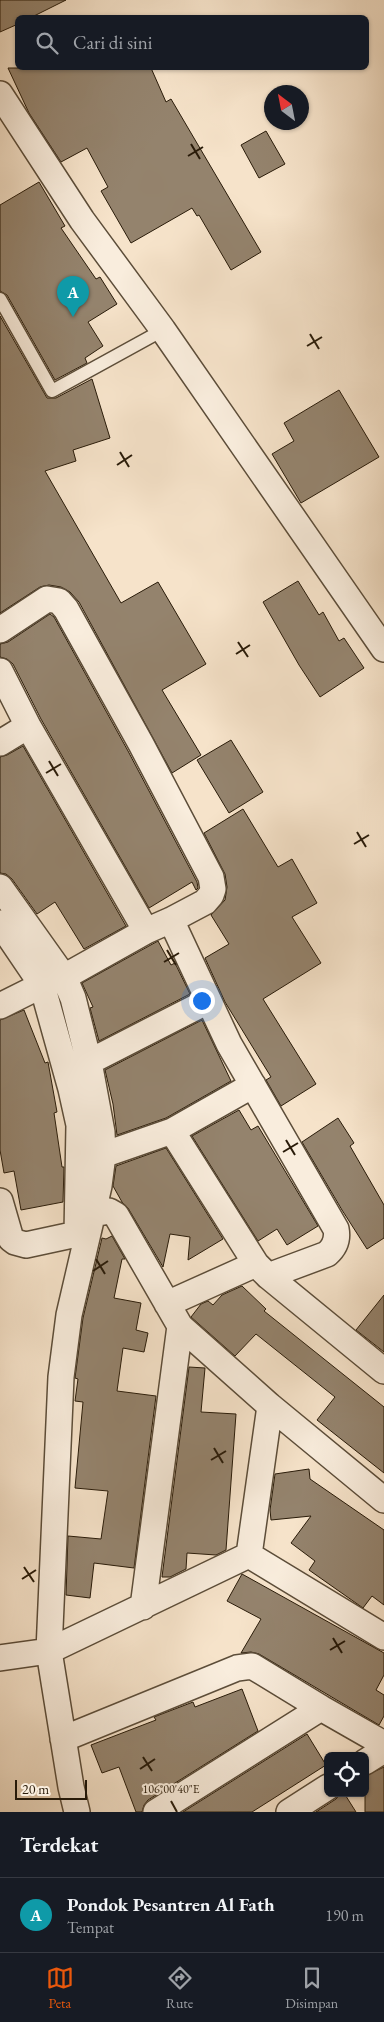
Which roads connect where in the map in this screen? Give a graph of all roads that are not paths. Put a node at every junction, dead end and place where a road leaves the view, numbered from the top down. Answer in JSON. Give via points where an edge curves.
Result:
{"nodes":[{"id":1,"x":0,"y":94,"type":"edge"},
{"id":2,"x":0,"y":299,"type":"edge"},
{"id":3,"x":163,"y":330,"type":"junction"},
{"id":4,"x":0,"y":630,"type":"edge"},
{"id":5,"x":384,"y":649,"type":"edge"},
{"id":6,"x":0,"y":671,"type":"edge"},
{"id":7,"x":28,"y":726,"type":"junction"},
{"id":8,"x":0,"y":743,"type":"edge"},
{"id":9,"x":0,"y":887,"type":"edge"},
{"id":10,"x":172,"y":920,"type":"junction"},
{"id":11,"x":0,"y":923,"type":"edge"},
{"id":12,"x":146,"y":931,"type":"junction"},
{"id":13,"x":53,"y":981,"type":"junction"},
{"id":14,"x":208,"y":1001,"type":"junction"},
{"id":15,"x":0,"y":1006,"type":"edge"},
{"id":16,"x":89,"y":1062,"type":"junction"},
{"id":17,"x":253,"y":1085,"type":"junction"},
{"id":18,"x":172,"y":1131,"type":"junction"},
{"id":19,"x":103,"y":1155,"type":"junction"},
{"id":20,"x":0,"y":1201,"type":"edge"},
{"id":21,"x":86,"y":1227,"type":"junction"},
{"id":22,"x":262,"y":1270,"type":"junction"},
{"id":23,"x":168,"y":1304,"type":"junction"},
{"id":24,"x":180,"y":1326,"type":"junction"},
{"id":25,"x":384,"y":1371,"type":"edge"},
{"id":26,"x":270,"y":1406,"type":"junction"},
{"id":27,"x":384,"y":1500,"type":"edge"},
{"id":28,"x":249,"y":1555,"type":"junction"},
{"id":29,"x":143,"y":1607,"type":"junction"},
{"id":30,"x":384,"y":1637,"type":"edge"},
{"id":31,"x":49,"y":1652,"type":"junction"},
{"id":32,"x":0,"y":1658,"type":"edge"},
{"id":33,"x":321,"y":1708,"type":"junction"},
{"id":34,"x":63,"y":1739,"type":"junction"},
{"id":35,"x":384,"y":1744,"type":"edge"},
{"id":36,"x":384,"y":1750,"type":"edge"},
{"id":37,"x":369,"y":1759,"type":"edge"},
{"id":38,"x":324,"y":1790,"type":"edge"},
{"id":39,"x":295,"y":1811,"type":"edge"},
{"id":40,"x":77,"y":1812,"type":"edge"},
{"id":41,"x":156,"y":1812,"type":"edge"}],
"edges":[{"from":1,"to":3,"type":"street","via":[[82,220]]},
{"from":2,"to":3,"type":"lane","via":[[52,391]]},
{"from":3,"to":5,"type":"street"},
{"from":4,"to":10,"type":"street","via":[[47,599],[59,601],[66,609],[212,881],[209,898]]},
{"from":6,"to":7,"type":"street"},
{"from":7,"to":8,"type":"street"},
{"from":7,"to":12,"type":"street"},
{"from":9,"to":13,"type":"street"},
{"from":10,"to":12,"type":"street"},
{"from":10,"to":14,"type":"street"},
{"from":11,"to":13,"type":"street"},
{"from":12,"to":13,"type":"street"},
{"from":13,"to":15,"type":"street"},
{"from":13,"to":16,"type":"street","via":[[73,998]]},
{"from":13,"to":21,"type":"street","via":[[79,1125]]},
{"from":14,"to":16,"type":"street"},
{"from":14,"to":17,"type":"street"},
{"from":16,"to":19,"type":"street"},
{"from":17,"to":18,"type":"street"},
{"from":17,"to":22,"type":"street","via":[[335,1225],[337,1234],[328,1254]]},
{"from":18,"to":19,"type":"street"},
{"from":18,"to":22,"type":"street"},
{"from":19,"to":21,"type":"street"},
{"from":20,"to":21,"type":"street","via":[[11,1239],[15,1242],[26,1245]]},
{"from":21,"to":23,"type":"street","via":[[109,1210],[116,1216]]},
{"from":21,"to":31,"type":"street","via":[[61,1377]]},
{"from":22,"to":23,"type":"street"},
{"from":22,"to":25,"type":"street"},
{"from":23,"to":24,"type":"street"},
{"from":24,"to":26,"type":"street"},
{"from":24,"to":29,"type":"street"},
{"from":26,"to":27,"type":"street"},
{"from":26,"to":28,"type":"street"},
{"from":28,"to":29,"type":"street"},
{"from":28,"to":30,"type":"street"},
{"from":29,"to":31,"type":"street"},
{"from":31,"to":32,"type":"street"},
{"from":31,"to":34,"type":"street"},
{"from":33,"to":34,"type":"street","via":[[260,1669],[248,1666]]},
{"from":33,"to":35,"type":"street"},
{"from":33,"to":41,"type":"street"},
{"from":34,"to":40,"type":"street"},
{"from":36,"to":37,"type":"street"},
{"from":38,"to":39,"type":"street"}]}
